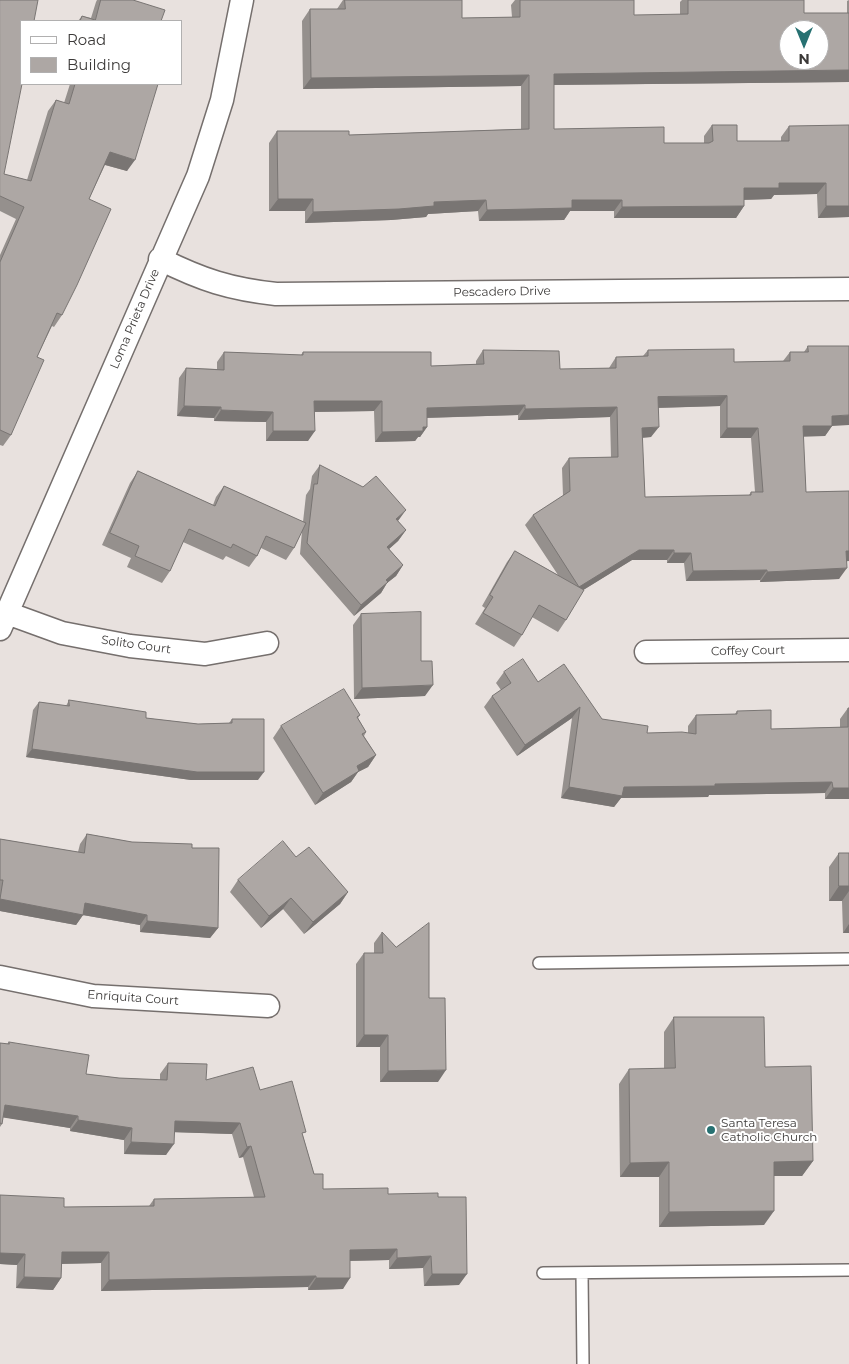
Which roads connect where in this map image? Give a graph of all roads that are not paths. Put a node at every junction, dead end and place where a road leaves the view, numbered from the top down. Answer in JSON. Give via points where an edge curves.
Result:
{"nodes":[{"id":1,"x":242,"y":0,"type":"edge"},
{"id":2,"x":160,"y":259,"type":"junction"},
{"id":3,"x":849,"y":289,"type":"edge"},
{"id":4,"x":4,"y":621,"type":"edge"},
{"id":5,"x":267,"y":642,"type":"dead end"},
{"id":6,"x":849,"y":650,"type":"edge"},
{"id":7,"x":646,"y":652,"type":"dead end"},
{"id":8,"x":849,"y":959,"type":"edge"},
{"id":9,"x":539,"y":963,"type":"dead end"},
{"id":10,"x":0,"y":976,"type":"edge"},
{"id":11,"x":268,"y":1006,"type":"dead end"},
{"id":12,"x":849,"y":1270,"type":"edge"},
{"id":13,"x":543,"y":1273,"type":"dead end"},
{"id":14,"x":582,"y":1273,"type":"junction"},
{"id":15,"x":583,"y":1364,"type":"edge"}],
"edges":[{"from":1,"to":2,"type":"street","name":"Loma Prieta Drive","via":[[222,100],[198,176]]},
{"from":2,"to":3,"type":"street","name":"Pescadero Drive","via":[[194,276],[227,287],[276,294]]},
{"from":2,"to":4,"type":"street","name":"Loma Prieta Drive"},
{"from":4,"to":5,"type":"street","name":"Solito Court","via":[[130,646],[204,654]]},
{"from":6,"to":7,"type":"street","name":"Coffey Court"},
{"from":8,"to":9,"type":"lane"},
{"from":10,"to":11,"type":"street","name":"Enriquita Court","via":[[93,996]]},
{"from":12,"to":14,"type":"lane"},
{"from":13,"to":14,"type":"lane"},
{"from":14,"to":15,"type":"lane"}]}
